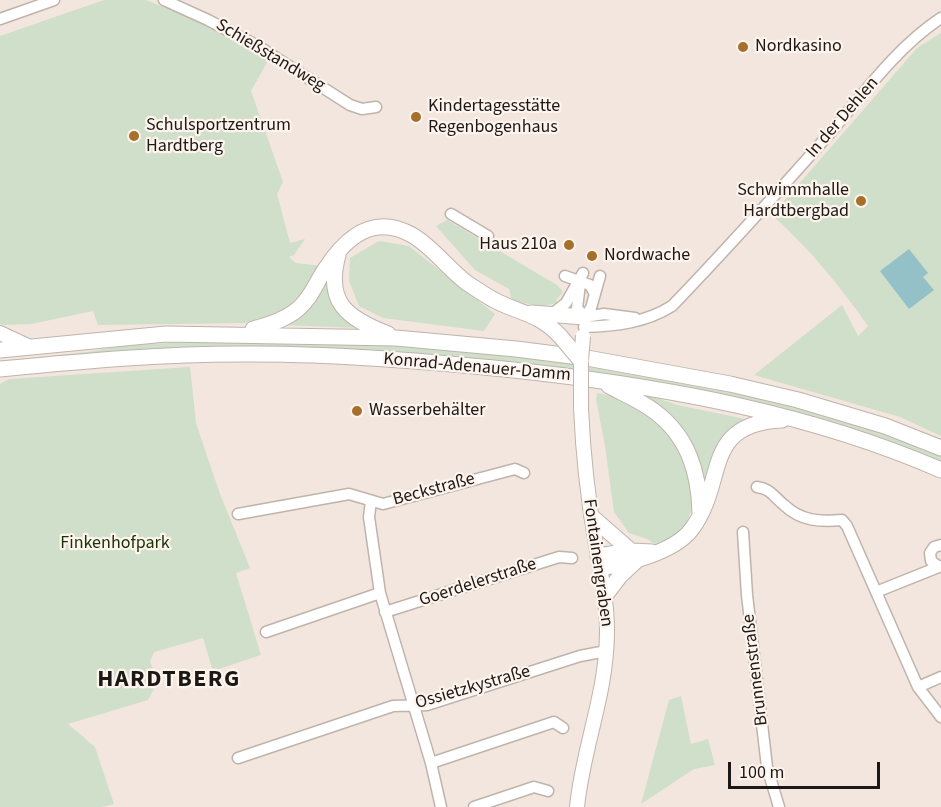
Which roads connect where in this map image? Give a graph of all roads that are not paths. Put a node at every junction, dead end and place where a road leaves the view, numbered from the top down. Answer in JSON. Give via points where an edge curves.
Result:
{"nodes":[{"id":1,"x":54,"y":0,"type":"edge"},
{"id":2,"x":164,"y":0,"type":"edge"},
{"id":3,"x":941,"y":18,"type":"edge"},
{"id":4,"x":0,"y":19,"type":"edge"},
{"id":5,"x":375,"y":107,"type":"dead end"},
{"id":6,"x":451,"y":214,"type":"dead end"},
{"id":7,"x":488,"y":236,"type":"dead end"},
{"id":8,"x":340,"y":250,"type":"junction"},
{"id":9,"x":565,"y":276,"type":"dead end"},
{"id":10,"x":581,"y":276,"type":"junction"},
{"id":11,"x":598,"y":276,"type":"dead end"},
{"id":12,"x":595,"y":294,"type":"junction"},
{"id":13,"x":550,"y":319,"type":"junction"},
{"id":14,"x":584,"y":327,"type":"junction"},
{"id":15,"x":0,"y":333,"type":"edge"},
{"id":16,"x":235,"y":334,"type":"junction"},
{"id":17,"x":396,"y":338,"type":"junction"},
{"id":18,"x":30,"y":347,"type":"junction"},
{"id":19,"x":0,"y":350,"type":"edge"},
{"id":20,"x":581,"y":362,"type":"junction"},
{"id":21,"x":0,"y":369,"type":"edge"},
{"id":22,"x":599,"y":380,"type":"junction"},
{"id":23,"x":795,"y":420,"type":"junction"},
{"id":24,"x":941,"y":448,"type":"edge"},
{"id":25,"x":941,"y":470,"type":"edge"},
{"id":26,"x":524,"y":473,"type":"dead end"},
{"id":27,"x":757,"y":487,"type":"dead end"},
{"id":28,"x":370,"y":501,"type":"junction"},
{"id":29,"x":238,"y":514,"type":"dead end"},
{"id":30,"x":700,"y":515,"type":"junction"},
{"id":31,"x":592,"y":517,"type":"junction"},
{"id":32,"x":743,"y":532,"type":"dead end"},
{"id":33,"x":941,"y":545,"type":"edge"},
{"id":34,"x":633,"y":556,"type":"junction"},
{"id":35,"x":572,"y":558,"type":"dead end"},
{"id":36,"x":599,"y":562,"type":"junction"},
{"id":37,"x":940,"y":566,"type":"edge"},
{"id":38,"x":876,"y":592,"type":"junction"},
{"id":39,"x":380,"y":593,"type":"junction"},
{"id":40,"x":604,"y":597,"type":"junction"},
{"id":41,"x":385,"y":612,"type":"junction"},
{"id":42,"x":266,"y":632,"type":"dead end"},
{"id":43,"x":606,"y":651,"type":"junction"},
{"id":44,"x":941,"y":677,"type":"edge"},
{"id":45,"x":918,"y":687,"type":"junction"},
{"id":46,"x":414,"y":706,"type":"junction"},
{"id":47,"x":941,"y":717,"type":"edge"},
{"id":48,"x":563,"y":728,"type":"dead end"},
{"id":49,"x":238,"y":758,"type":"dead end"},
{"id":50,"x":431,"y":763,"type":"junction"},
{"id":51,"x":548,"y":791,"type":"dead end"},
{"id":52,"x":441,"y":807,"type":"edge"},
{"id":53,"x":474,"y":807,"type":"edge"},
{"id":54,"x":577,"y":807,"type":"edge"},
{"id":55,"x":779,"y":807,"type":"edge"}],
"edges":[{"from":1,"to":4,"type":"street"},
{"from":2,"to":5,"type":"street","name":"Schießstandweg","via":[[256,45],[350,105],[362,109]]},
{"from":3,"to":14,"type":"street","name":"In der Dehlen","via":[[897,55],[768,204],[672,306],[644,319],[604,314]]},
{"from":6,"to":7,"type":"street"},
{"from":8,"to":13,"type":"main road","via":[[362,231],[394,227],[420,240],[478,291],[495,301]]},
{"from":8,"to":16,"type":"main road","via":[[311,296],[298,309],[284,319]]},
{"from":8,"to":17,"type":"main road","via":[[333,273],[340,302],[363,324]]},
{"from":9,"to":10,"type":"street"},
{"from":10,"to":12,"type":"street"},
{"from":10,"to":13,"type":"street","via":[[566,303]]},
{"from":10,"to":14,"type":"street","name":"Fontainengraben","via":[[577,308]]},
{"from":11,"to":12,"type":"street","name":"Fontainengraben"},
{"from":12,"to":14,"type":"street","name":"Fontainengraben"},
{"from":13,"to":14,"type":"main road"},
{"from":13,"to":20,"type":"main road","bridge":true},
{"from":14,"to":20,"type":"street","name":"Fontainengraben","bridge":true},
{"from":15,"to":18,"type":"street"},
{"from":16,"to":17,"type":"main road","name":"Konrad-Adenauer-Damm"},
{"from":16,"to":18,"type":"main road","name":"Konrad-Adenauer-Damm","via":[[166,334]]},
{"from":17,"to":24,"type":"main road","name":"Konrad-Adenauer-Damm","via":[[588,358],[730,384],[885,426]]},
{"from":18,"to":19,"type":"main road","name":"Konrad-Adenauer-Damm"},
{"from":20,"to":31,"type":"street","name":"Fontainengraben","bridge":true,"via":[[582,445]]},
{"from":21,"to":22,"type":"main road","name":"Konrad-Adenauer-Damm","via":[[252,354],[474,366]]},
{"from":22,"to":23,"type":"main road","name":"Konrad-Adenauer-Damm"},
{"from":22,"to":30,"type":"main road","via":[[654,411],[674,430],[689,452],[699,487]]},
{"from":23,"to":25,"type":"main road","name":"Konrad-Adenauer-Damm","via":[[878,445]]},
{"from":23,"to":30,"type":"main road","via":[[754,424],[727,441]]},
{"from":26,"to":28,"type":"street","name":"Beckstraße","via":[[515,469],[383,504]]},
{"from":27,"to":38,"type":"street","via":[[767,488],[806,519],[842,520]]},
{"from":28,"to":29,"type":"street","name":"Beckstraße","via":[[349,494]]},
{"from":28,"to":39,"type":"street"},
{"from":30,"to":34,"type":"main road","via":[[677,543]]},
{"from":31,"to":34,"type":"main road"},
{"from":31,"to":36,"type":"street","name":"Fontainengraben"},
{"from":32,"to":55,"type":"street","name":"Brunnenstraße","via":[[767,767]]},
{"from":33,"to":37,"type":"street","via":[[930,553],[931,561]]},
{"from":34,"to":36,"type":"main road"},
{"from":34,"to":40,"type":"main road"},
{"from":35,"to":41,"type":"street","name":"Goerdelerstraße","via":[[559,557]]},
{"from":36,"to":40,"type":"street","name":"Fontainengraben"},
{"from":37,"to":38,"type":"street"},
{"from":38,"to":45,"type":"street"},
{"from":39,"to":41,"type":"street"},
{"from":39,"to":42,"type":"street"},
{"from":40,"to":43,"type":"street","name":"Fontainengraben"},
{"from":41,"to":46,"type":"street"},
{"from":43,"to":46,"type":"street","name":"Ossietzkystraße"},
{"from":43,"to":54,"type":"street","name":"Fontainengraben","via":[[601,695],[582,769]]},
{"from":44,"to":45,"type":"street"},
{"from":45,"to":47,"type":"street"},
{"from":46,"to":49,"type":"street","name":"Ossietzkystraße","via":[[393,706]]},
{"from":46,"to":50,"type":"street"},
{"from":48,"to":50,"type":"street","via":[[554,722]]},
{"from":50,"to":52,"type":"street"},
{"from":51,"to":53,"type":"street","via":[[534,788]]}]}
